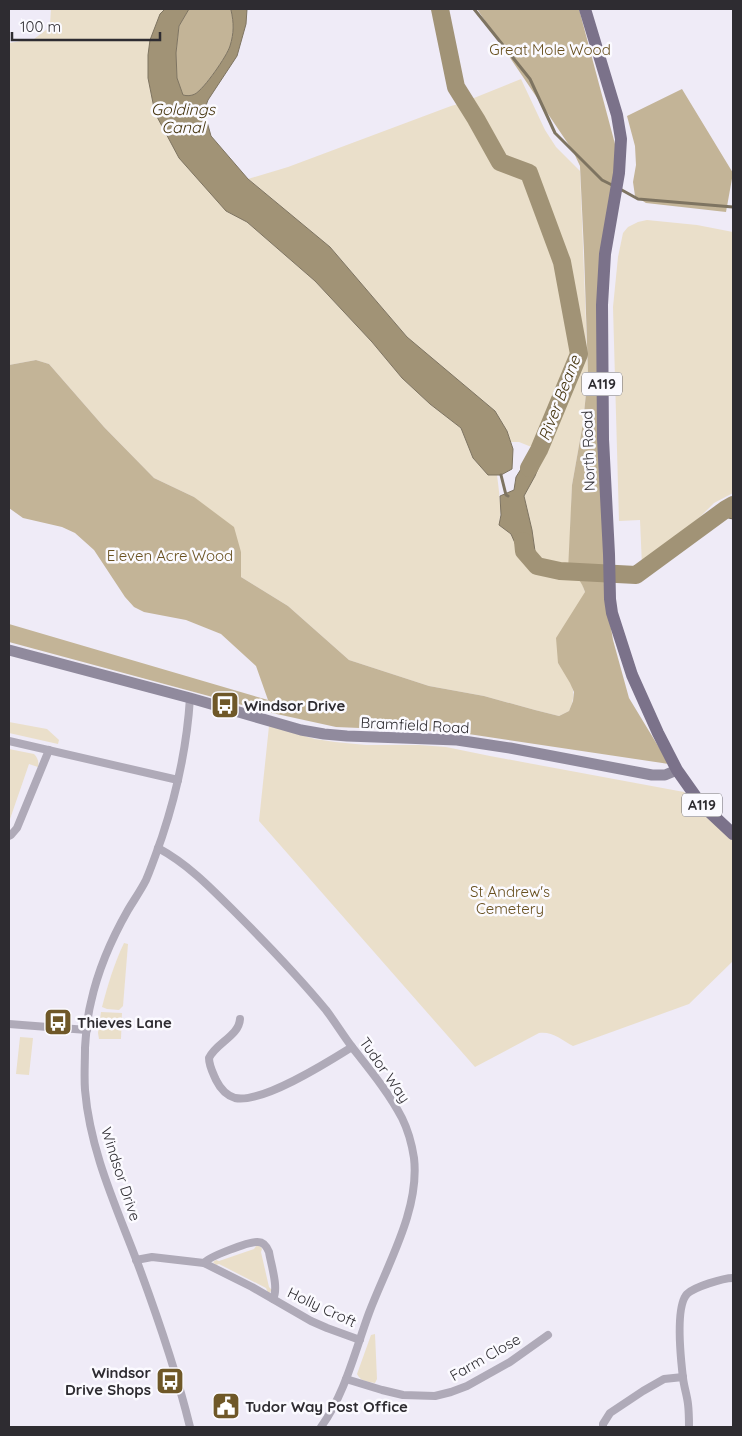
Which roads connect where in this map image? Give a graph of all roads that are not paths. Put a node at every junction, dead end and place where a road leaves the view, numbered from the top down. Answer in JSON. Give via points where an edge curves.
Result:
{"nodes":[{"id":1,"x":585,"y":9,"type":"edge"},
{"id":2,"x":9,"y":650,"type":"edge"},
{"id":3,"x":190,"y":698,"type":"junction"},
{"id":4,"x":9,"y":741,"type":"edge"},
{"id":5,"x":49,"y":750,"type":"junction"},
{"id":6,"x":677,"y":770,"type":"junction"},
{"id":7,"x":178,"y":780,"type":"junction"},
{"id":8,"x":733,"y":834,"type":"edge"},
{"id":9,"x":9,"y":836,"type":"edge"},
{"id":10,"x":158,"y":848,"type":"junction"},
{"id":11,"x":240,"y":1019,"type":"dead end"},
{"id":12,"x":9,"y":1024,"type":"edge"},
{"id":13,"x":86,"y":1030,"type":"junction"},
{"id":14,"x":352,"y":1047,"type":"junction"},
{"id":15,"x":136,"y":1260,"type":"junction"},
{"id":16,"x":204,"y":1263,"type":"junction"},
{"id":17,"x":733,"y":1278,"type":"edge"},
{"id":18,"x":273,"y":1299,"type":"junction"},
{"id":19,"x":548,"y":1335,"type":"dead end"},
{"id":20,"x":360,"y":1340,"type":"junction"},
{"id":21,"x":683,"y":1377,"type":"junction"},
{"id":22,"x":346,"y":1379,"type":"junction"},
{"id":23,"x":190,"y":1427,"type":"edge"},
{"id":24,"x":321,"y":1427,"type":"edge"},
{"id":25,"x":603,"y":1427,"type":"edge"},
{"id":26,"x":689,"y":1427,"type":"edge"}],
"edges":[{"from":1,"to":6,"type":"main road","name":"North Road","number":"A119","via":[[617,115],[621,140],[616,198],[605,254],[602,305],[603,439],[612,613],[632,675]]},
{"from":2,"to":3,"type":"street","name":"Bramfield Road"},
{"from":3,"to":6,"type":"street","name":"Bramfield Road","via":[[324,734],[458,740],[652,775],[665,775]]},
{"from":3,"to":7,"type":"street","name":"Windsor Drive"},
{"from":4,"to":5,"type":"street"},
{"from":5,"to":7,"type":"street"},
{"from":5,"to":9,"type":"street","via":[[17,828]]},
{"from":6,"to":8,"type":"main road","name":"North Road","number":"A119","via":[[701,804]]},
{"from":7,"to":10,"type":"street","name":"Windsor Drive"},
{"from":10,"to":13,"type":"street","name":"Windsor Drive","via":[[102,966]]},
{"from":10,"to":14,"type":"street","name":"Tudor Way","via":[[178,859],[262,939],[326,1010]]},
{"from":11,"to":14,"type":"street","via":[[238,1028],[209,1058],[220,1087],[233,1098],[245,1099],[272,1090],[309,1073]]},
{"from":12,"to":13,"type":"street"},
{"from":13,"to":15,"type":"street","name":"Windsor Drive","via":[[85,1089],[91,1131]]},
{"from":14,"to":20,"type":"street","name":"Tudor Way","via":[[403,1121],[415,1173],[408,1215]]},
{"from":15,"to":16,"type":"street","name":"Holly Croft","via":[[152,1257]]},
{"from":15,"to":23,"type":"street","name":"Windsor Drive","via":[[168,1347]]},
{"from":16,"to":18,"type":"street","name":"Holly Croft"},
{"from":16,"to":18,"type":"street","name":"Holly Croft","via":[[252,1242],[262,1243],[267,1248],[275,1287]]},
{"from":17,"to":21,"type":"street","via":[[714,1281],[687,1293],[680,1313]]},
{"from":18,"to":20,"type":"street","name":"Holly Croft","via":[[319,1325]]},
{"from":19,"to":22,"type":"street","name":"Farm Close","via":[[510,1362],[467,1386],[435,1396],[403,1395]]},
{"from":20,"to":22,"type":"street","name":"Tudor Way"},
{"from":21,"to":25,"type":"street","via":[[664,1379],[626,1401],[610,1413]]},
{"from":21,"to":26,"type":"street"},
{"from":22,"to":24,"type":"street","name":"Tudor Way"}]}
